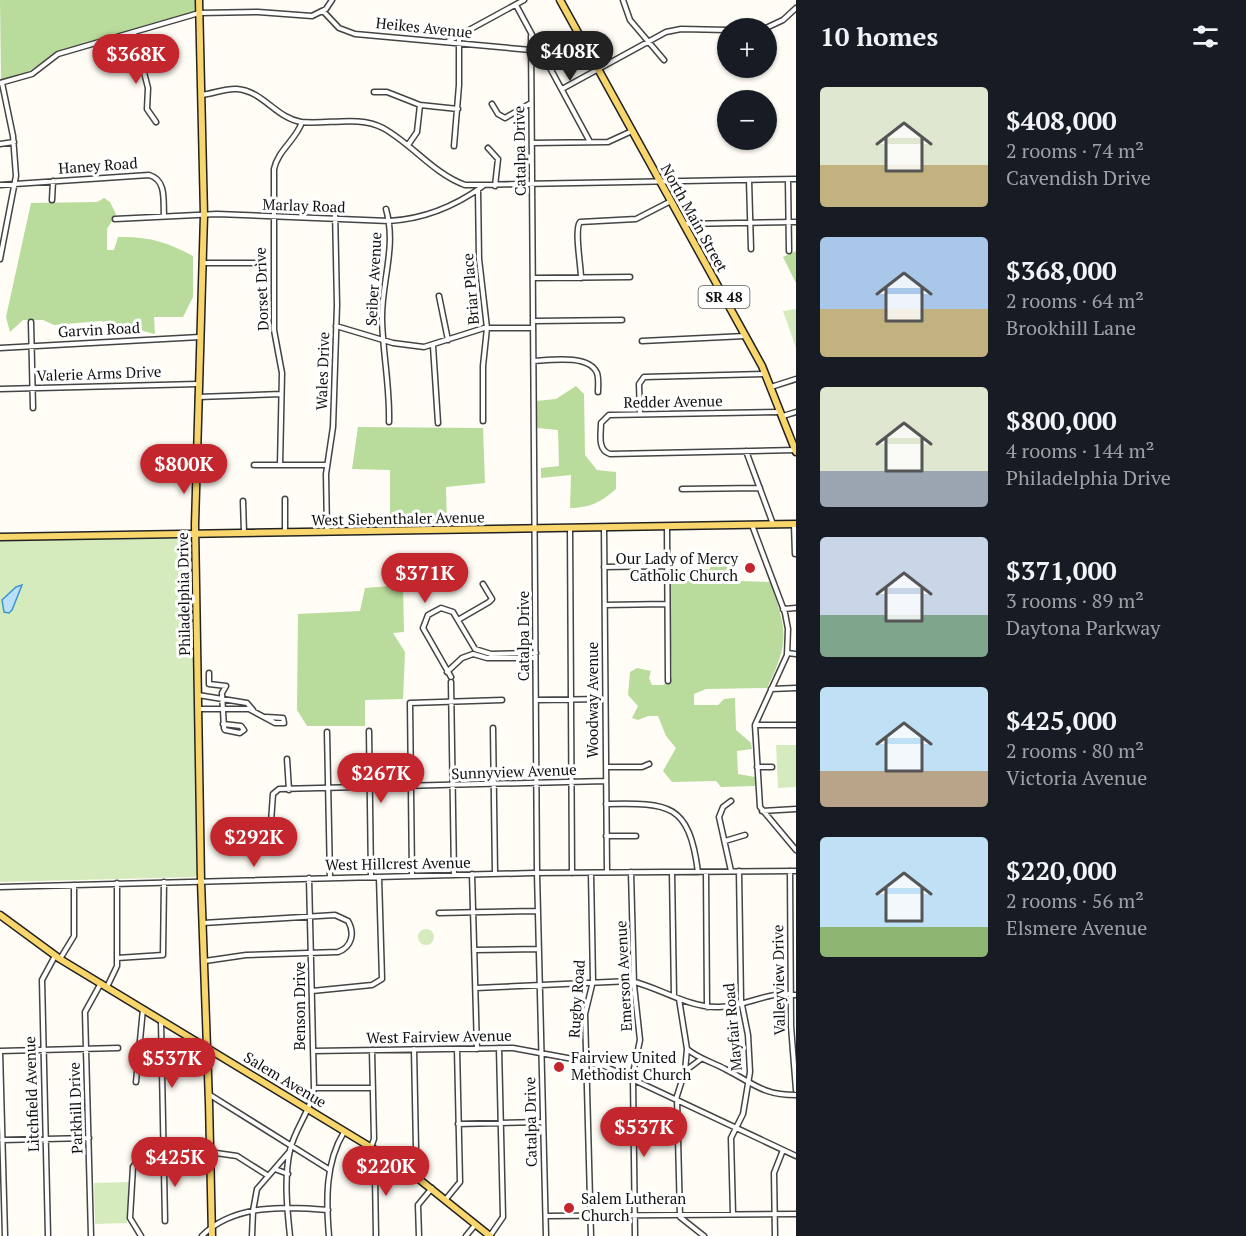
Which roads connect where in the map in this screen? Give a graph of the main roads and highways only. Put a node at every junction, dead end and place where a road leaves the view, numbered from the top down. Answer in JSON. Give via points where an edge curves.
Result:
{"nodes":[{"id":1,"x":200,"y":0,"type":"edge"},
{"id":2,"x":560,"y":0,"type":"edge"},
{"id":3,"x":794,"y":439,"type":"edge"},
{"id":4,"x":796,"y":451,"type":"edge"},
{"id":5,"x":795,"y":524,"type":"edge"},
{"id":6,"x":196,"y":534,"type":"junction"},
{"id":7,"x":0,"y":537,"type":"edge"},
{"id":8,"x":0,"y":915,"type":"edge"},
{"id":9,"x":207,"y":1047,"type":"junction"},
{"id":10,"x":208,"y":1080,"type":"junction"},
{"id":11,"x":209,"y":1103,"type":"junction"},
{"id":12,"x":212,"y":1236,"type":"edge"},
{"id":13,"x":490,"y":1236,"type":"edge"}],
"edges":[{"from":1,"to":6,"type":"main road","name":"Philadelphia Drive","via":[[204,214]]},
{"from":2,"to":3,"type":"main road","name":"North Main Street","number":"SR 48","via":[[746,336]]},
{"from":3,"to":4,"type":"main road","name":"North Main Street","number":"SR 48"},
{"from":5,"to":6,"type":"main road","name":"West Siebenthaler Avenue"},
{"from":6,"to":7,"type":"main road","name":"West Siebenthaler Avenue"},
{"from":6,"to":9,"type":"main road","name":"Philadelphia Drive"},
{"from":8,"to":9,"type":"main road","name":"Salem Avenue","via":[[58,957]]},
{"from":9,"to":10,"type":"main road","name":"Philadelphia Drive"},
{"from":9,"to":13,"type":"main road","name":"Salem Avenue","via":[[405,1168]]},
{"from":10,"to":11,"type":"main road","name":"Philadelphia Drive"},
{"from":10,"to":11,"type":"main road","name":"Philadelphia Drive"},
{"from":11,"to":12,"type":"main road","name":"Philadelphia Drive"}]}
